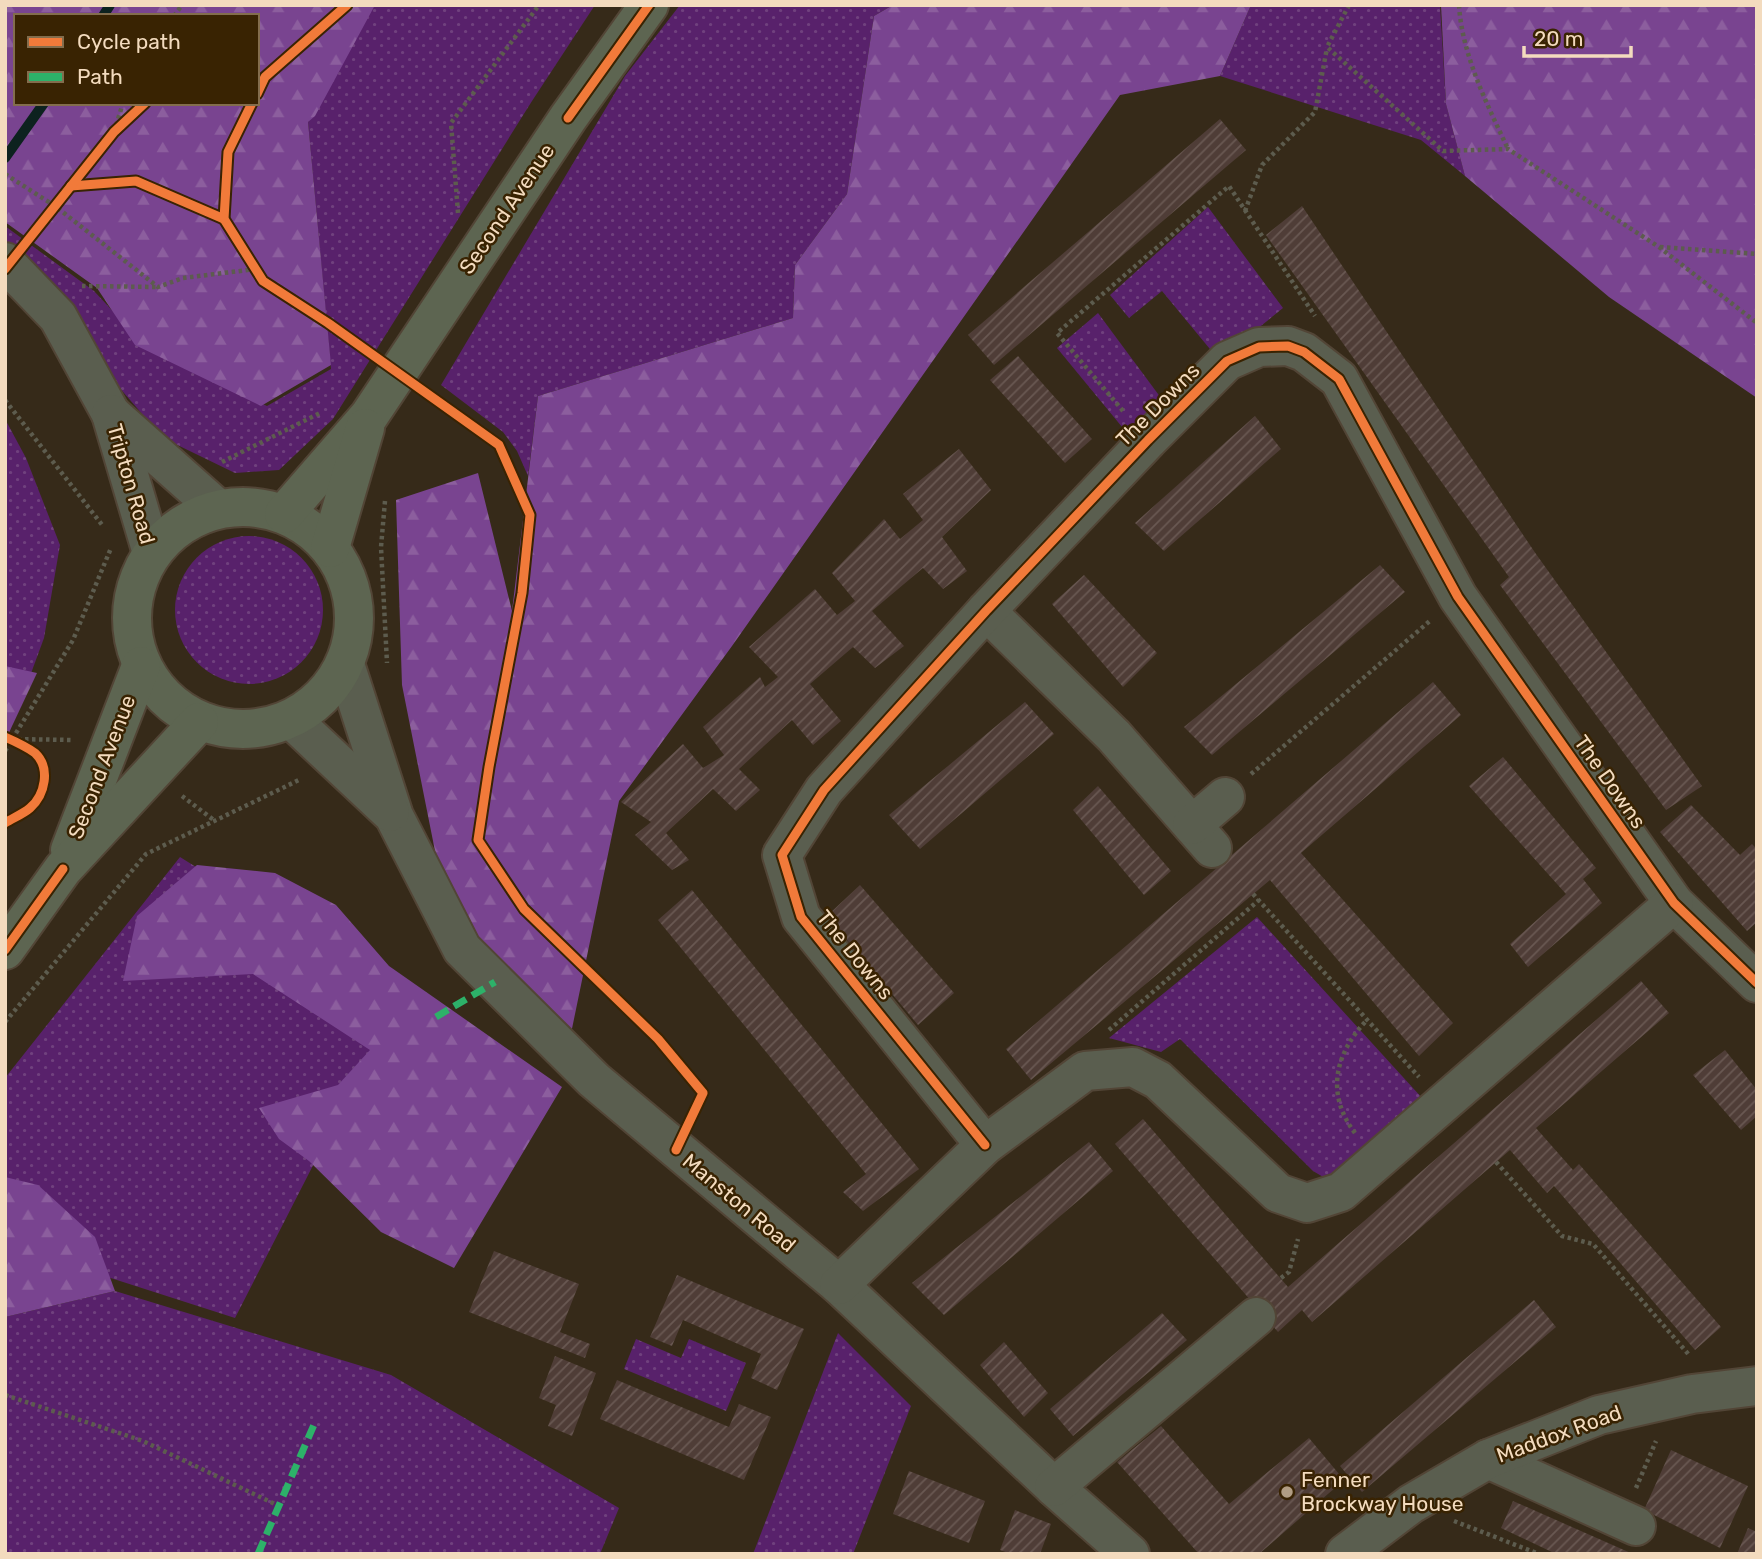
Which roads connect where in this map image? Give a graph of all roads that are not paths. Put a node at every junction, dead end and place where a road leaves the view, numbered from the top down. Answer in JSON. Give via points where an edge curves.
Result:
{"nodes":[{"id":1,"x":649,"y":5,"type":"edge"},
{"id":2,"x":5,"y":262,"type":"edge"},
{"id":3,"x":111,"y":414,"type":"junction"},
{"id":4,"x":369,"y":416,"type":"junction"},
{"id":5,"x":218,"y":509,"type":"junction"},
{"id":6,"x":284,"y":514,"type":"junction"},
{"id":7,"x":330,"y":548,"type":"junction"},
{"id":8,"x":152,"y":553,"type":"junction"},
{"id":9,"x":985,"y":611,"type":"junction"},
{"id":10,"x":345,"y":664,"type":"junction"},
{"id":11,"x":141,"y":666,"type":"junction"},
{"id":12,"x":291,"y":719,"type":"junction"},
{"id":13,"x":199,"y":722,"type":"junction"},
{"id":14,"x":1225,"y":797,"type":"road end"},
{"id":15,"x":394,"y":816,"type":"junction"},
{"id":16,"x":63,"y":869,"type":"junction"},
{"id":17,"x":1674,"y":903,"type":"junction"},
{"id":18,"x":5,"y":950,"type":"edge"},
{"id":19,"x":1757,"y":983,"type":"edge"},
{"id":20,"x":985,"y":1145,"type":"junction"},
{"id":21,"x":839,"y":1285,"type":"junction"},
{"id":22,"x":1256,"y":1317,"type":"dead end"},
{"id":23,"x":1757,"y":1386,"type":"edge"},
{"id":24,"x":1488,"y":1459,"type":"junction"},
{"id":25,"x":1054,"y":1487,"type":"junction"},
{"id":26,"x":1629,"y":1523,"type":"road end"},
{"id":27,"x":1130,"y":1554,"type":"edge"},
{"id":28,"x":1345,"y":1554,"type":"edge"}],
"edges":[{"from":1,"to":4,"type":"main road","name":"Second Avenue"},
{"from":2,"to":3,"type":"street","name":"Tripton Road","via":[[58,317]]},
{"from":3,"to":5,"type":"street","name":"Tripton Road"},
{"from":3,"to":8,"type":"street","name":"Tripton Road"},
{"from":4,"to":6,"type":"main road","name":"Second Avenue"},
{"from":4,"to":7,"type":"main road","name":"Second Avenue"},
{"from":5,"to":6,"type":"main road","via":[[240,506]]},
{"from":5,"to":8,"type":"main road","via":[[170,533]]},
{"from":6,"to":7,"type":"main road","via":[[309,528]]},
{"from":7,"to":10,"type":"main road","via":[[346,575],[354,604],[353,635]]},
{"from":8,"to":11,"type":"main road","via":[[131,608],[132,638]]},
{"from":9,"to":14,"type":"street","via":[[1114,736],[1202,836]]},
{"from":9,"to":17,"type":"street","name":"The Downs","via":[[1227,361],[1259,346],[1287,346],[1304,352],[1339,379],[1458,597]]},
{"from":9,"to":20,"type":"street","name":"The Downs","via":[[824,790],[782,855],[801,917]]},
{"from":10,"to":12,"type":"main road","via":[[323,697]]},
{"from":10,"to":15,"type":"street","name":"Manston Road"},
{"from":11,"to":13,"type":"main road","via":[[156,690]]},
{"from":11,"to":16,"type":"main road","name":"Second Avenue"},
{"from":12,"to":13,"type":"main road","via":[[251,730]]},
{"from":12,"to":15,"type":"street","name":"Manston Road"},
{"from":13,"to":16,"type":"main road","name":"Second Avenue"},
{"from":15,"to":21,"type":"street","name":"Manston Road","via":[[462,949],[594,1080]]},
{"from":16,"to":18,"type":"main road","name":"Second Avenue"},
{"from":17,"to":19,"type":"street","name":"The Downs"},
{"from":17,"to":20,"type":"street","via":[[1341,1192],[1307,1203],[1278,1193],[1157,1080],[1133,1067],[1085,1071]]},
{"from":20,"to":21,"type":"street"},
{"from":21,"to":25,"type":"street","name":"Manston Road"},
{"from":22,"to":25,"type":"street"},
{"from":23,"to":24,"type":"street","name":"Maddox Road","via":[[1599,1415]]},
{"from":24,"to":26,"type":"street"},
{"from":24,"to":28,"type":"street","name":"Maddox Road","via":[[1411,1504]]},
{"from":25,"to":27,"type":"street","name":"Manston Road"}]}
